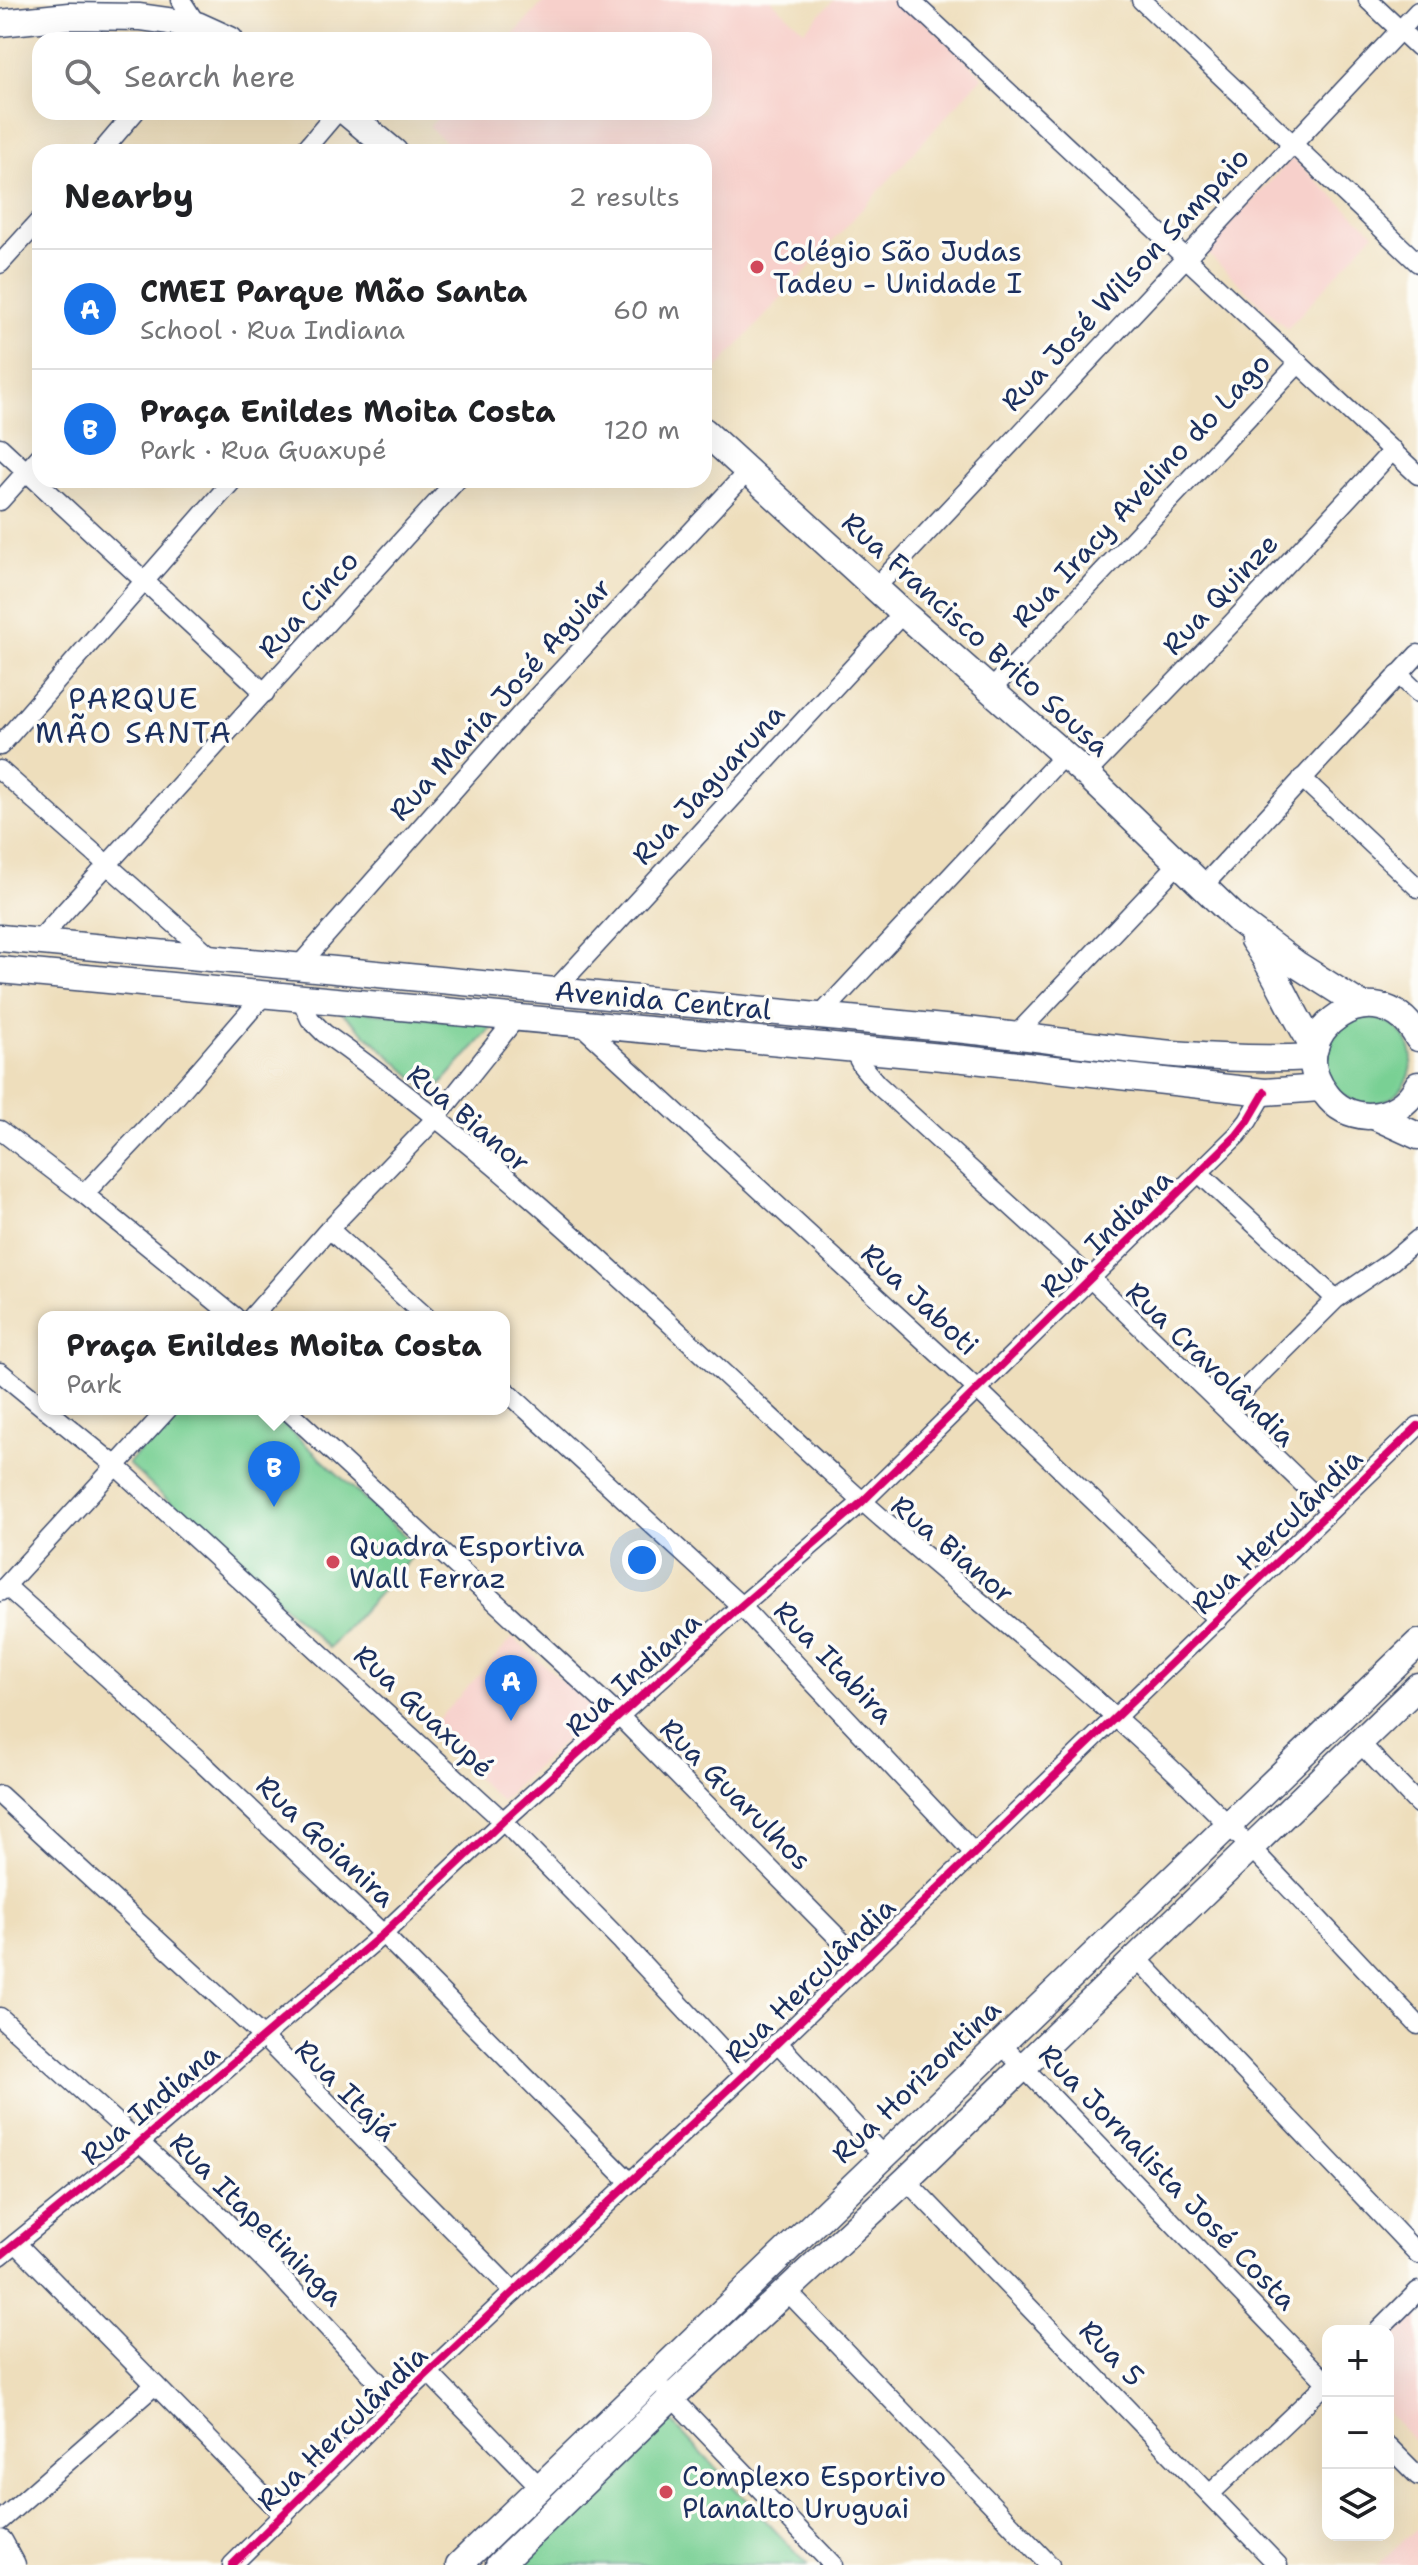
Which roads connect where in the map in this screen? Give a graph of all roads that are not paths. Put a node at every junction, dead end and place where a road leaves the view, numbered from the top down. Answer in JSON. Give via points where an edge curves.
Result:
{"nodes":[{"id":1,"x":181,"y":0,"type":"edge"},
{"id":2,"x":910,"y":0,"type":"edge"},
{"id":3,"x":1141,"y":0,"type":"edge"},
{"id":4,"x":1368,"y":0,"type":"edge"},
{"id":5,"x":1418,"y":11,"type":"edge"},
{"id":6,"x":0,"y":23,"type":"edge"},
{"id":7,"x":1399,"y":29,"type":"junction"},
{"id":8,"x":192,"y":32,"type":"edge"},
{"id":9,"x":1418,"y":47,"type":"edge"},
{"id":10,"x":128,"y":120,"type":"edge"},
{"id":11,"x":330,"y":120,"type":"edge"},
{"id":12,"x":356,"y":120,"type":"edge"},
{"id":13,"x":1292,"y":143,"type":"junction"},
{"id":14,"x":108,"y":144,"type":"edge"},
{"id":15,"x":310,"y":144,"type":"edge"},
{"id":16,"x":384,"y":144,"type":"edge"},
{"id":17,"x":32,"y":229,"type":"edge"},
{"id":18,"x":1185,"y":258,"type":"junction"},
{"id":19,"x":1418,"y":263,"type":"edge"},
{"id":20,"x":0,"y":264,"type":"edge"},
{"id":21,"x":1299,"y":363,"type":"junction"},
{"id":22,"x":712,"y":438,"type":"edge"},
{"id":23,"x":0,"y":447,"type":"edge"},
{"id":24,"x":1393,"y":450,"type":"junction"},
{"id":25,"x":32,"y":465,"type":"edge"},
{"id":26,"x":27,"y":471,"type":"junction"},
{"id":27,"x":748,"y":471,"type":"junction"},
{"id":28,"x":1418,"y":475,"type":"edge"},
{"id":29,"x":32,"y":476,"type":"edge"},
{"id":30,"x":45,"y":488,"type":"edge"},
{"id":31,"x":226,"y":488,"type":"edge"},
{"id":32,"x":450,"y":488,"type":"edge"},
{"id":33,"x":0,"y":501,"type":"edge"},
{"id":34,"x":143,"y":580,"type":"junction"},
{"id":35,"x":875,"y":588,"type":"junction"},
{"id":36,"x":903,"y":613,"type":"junction"},
{"id":37,"x":1418,"y":654,"type":"edge"},
{"id":38,"x":1398,"y":674,"type":"junction"},
{"id":39,"x":991,"y":690,"type":"junction"},
{"id":40,"x":265,"y":693,"type":"junction"},
{"id":41,"x":1418,"y":693,"type":"edge"},
{"id":42,"x":0,"y":746,"type":"edge"},
{"id":43,"x":1064,"y":755,"type":"junction"},
{"id":44,"x":0,"y":770,"type":"edge"},
{"id":45,"x":1086,"y":774,"type":"junction"},
{"id":46,"x":1302,"y":778,"type":"junction"},
{"id":47,"x":107,"y":863,"type":"junction"},
{"id":48,"x":1179,"y":863,"type":"junction"},
{"id":49,"x":1204,"y":885,"type":"junction"},
{"id":50,"x":1418,"y":888,"type":"edge"},
{"id":51,"x":1239,"y":921,"type":"junction"},
{"id":52,"x":0,"y":938,"type":"edge"},
{"id":53,"x":37,"y":942,"type":"junction"},
{"id":54,"x":213,"y":958,"type":"junction"},
{"id":55,"x":297,"y":968,"type":"junction"},
{"id":56,"x":2,"y":973,"type":"edge"},
{"id":57,"x":553,"y":992,"type":"junction"},
{"id":58,"x":264,"y":995,"type":"junction"},
{"id":59,"x":301,"y":999,"type":"junction"},
{"id":60,"x":1362,"y":1006,"type":"junction"},
{"id":61,"x":819,"y":1017,"type":"junction"},
{"id":62,"x":516,"y":1018,"type":"junction"},
{"id":63,"x":580,"y":1024,"type":"junction"},
{"id":64,"x":965,"y":1030,"type":"junction"},
{"id":65,"x":1416,"y":1031,"type":"edge"},
{"id":66,"x":1016,"y":1035,"type":"junction"},
{"id":67,"x":854,"y":1051,"type":"junction"},
{"id":68,"x":1314,"y":1052,"type":"junction"},
{"id":69,"x":964,"y":1059,"type":"junction"},
{"id":70,"x":1418,"y":1085,"type":"edge"},
{"id":71,"x":1320,"y":1088,"type":"junction"},
{"id":72,"x":1265,"y":1092,"type":"junction"},
{"id":73,"x":1374,"y":1116,"type":"junction"},
{"id":74,"x":437,"y":1117,"type":"junction"},
{"id":75,"x":0,"y":1130,"type":"edge"},
{"id":76,"x":1418,"y":1136,"type":"edge"},
{"id":77,"x":1199,"y":1173,"type":"junction"},
{"id":78,"x":84,"y":1194,"type":"junction"},
{"id":79,"x":329,"y":1229,"type":"junction"},
{"id":80,"x":1418,"y":1239,"type":"edge"},
{"id":81,"x":1090,"y":1278,"type":"junction"},
{"id":82,"x":1336,"y":1299,"type":"junction"},
{"id":83,"x":228,"y":1311,"type":"edge"},
{"id":84,"x":257,"y":1311,"type":"edge"},
{"id":85,"x":419,"y":1311,"type":"edge"},
{"id":86,"x":0,"y":1372,"type":"edge"},
{"id":87,"x":978,"y":1390,"type":"junction"},
{"id":88,"x":510,"y":1394,"type":"edge"},
{"id":89,"x":38,"y":1402,"type":"edge"},
{"id":90,"x":1226,"y":1408,"type":"junction"},
{"id":91,"x":54,"y":1415,"type":"edge"},
{"id":92,"x":163,"y":1415,"type":"edge"},
{"id":93,"x":293,"y":1415,"type":"edge"},
{"id":94,"x":1418,"y":1426,"type":"edge"},
{"id":95,"x":116,"y":1466,"type":"junction"},
{"id":96,"x":862,"y":1502,"type":"junction"},
{"id":97,"x":1330,"y":1510,"type":"junction"},
{"id":98,"x":3,"y":1589,"type":"edge"},
{"id":99,"x":741,"y":1606,"type":"junction"},
{"id":100,"x":1218,"y":1620,"type":"junction"},
{"id":101,"x":1418,"y":1643,"type":"edge"},
{"id":102,"x":1418,"y":1686,"type":"edge"},
{"id":103,"x":619,"y":1716,"type":"junction"},
{"id":104,"x":1117,"y":1718,"type":"junction"},
{"id":105,"x":1358,"y":1741,"type":"junction"},
{"id":106,"x":0,"y":1795,"type":"edge"},
{"id":107,"x":1418,"y":1804,"type":"edge"},
{"id":108,"x":503,"y":1821,"type":"junction"},
{"id":109,"x":1228,"y":1825,"type":"junction"},
{"id":110,"x":1249,"y":1847,"type":"junction"},
{"id":111,"x":974,"y":1853,"type":"junction"},
{"id":112,"x":383,"y":1934,"type":"junction"},
{"id":113,"x":1136,"y":1957,"type":"junction"},
{"id":114,"x":862,"y":1962,"type":"junction"},
{"id":115,"x":0,"y":2017,"type":"edge"},
{"id":116,"x":1418,"y":2025,"type":"edge"},
{"id":117,"x":264,"y":2038,"type":"junction"},
{"id":118,"x":777,"y":2042,"type":"junction"},
{"id":119,"x":1001,"y":2044,"type":"junction"},
{"id":120,"x":1023,"y":2067,"type":"junction"},
{"id":121,"x":745,"y":2074,"type":"junction"},
{"id":122,"x":139,"y":2143,"type":"junction"},
{"id":123,"x":883,"y":2156,"type":"junction"},
{"id":124,"x":906,"y":2180,"type":"junction"},
{"id":125,"x":630,"y":2182,"type":"junction"},
{"id":126,"x":16,"y":2243,"type":"junction"},
{"id":127,"x":1418,"y":2254,"type":"edge"},
{"id":128,"x":0,"y":2256,"type":"edge"},
{"id":129,"x":787,"y":2291,"type":"junction"},
{"id":130,"x":1418,"y":2291,"type":"edge"},
{"id":131,"x":514,"y":2292,"type":"junction"},
{"id":132,"x":1384,"y":2325,"type":"edge"},
{"id":133,"x":429,"y":2373,"type":"junction"},
{"id":134,"x":1322,"y":2377,"type":"edge"},
{"id":135,"x":652,"y":2378,"type":"junction"},
{"id":136,"x":155,"y":2385,"type":"junction"},
{"id":137,"x":1322,"y":2389,"type":"edge"},
{"id":138,"x":672,"y":2397,"type":"junction"},
{"id":139,"x":397,"y":2402,"type":"junction"},
{"id":140,"x":1394,"y":2452,"type":"edge"},
{"id":141,"x":1418,"y":2476,"type":"edge"},
{"id":142,"x":539,"y":2486,"type":"junction"},
{"id":143,"x":1210,"y":2494,"type":"junction"},
{"id":144,"x":284,"y":2516,"type":"junction"},
{"id":145,"x":0,"y":2521,"type":"edge"},
{"id":146,"x":0,"y":2543,"type":"edge"},
{"id":147,"x":12,"y":2565,"type":"edge"},
{"id":148,"x":232,"y":2565,"type":"edge"},
{"id":149,"x":459,"y":2565,"type":"edge"},
{"id":150,"x":499,"y":2565,"type":"edge"},
{"id":151,"x":833,"y":2565,"type":"edge"},
{"id":152,"x":1050,"y":2565,"type":"edge"},
{"id":153,"x":1278,"y":2565,"type":"edge"}],
"edges":[{"from":1,"to":8,"type":"street"},
{"from":2,"to":18,"type":"street"},
{"from":3,"to":13,"type":"street"},
{"from":4,"to":7,"type":"street"},
{"from":5,"to":7,"type":"street","name":"Rua José Wilson Sampaio"},
{"from":6,"to":8,"type":"street","via":[[101,15]]},
{"from":7,"to":9,"type":"street"},
{"from":7,"to":13,"type":"street","name":"Rua José Wilson Sampaio"},
{"from":10,"to":14,"type":"street"},
{"from":11,"to":15,"type":"street"},
{"from":12,"to":16,"type":"street"},
{"from":13,"to":18,"type":"street","name":"Rua José Wilson Sampaio"},
{"from":13,"to":19,"type":"street"},
{"from":17,"to":20,"type":"street"},
{"from":18,"to":21,"type":"street"},
{"from":18,"to":35,"type":"street","name":"Rua José Wilson Sampaio"},
{"from":21,"to":24,"type":"street"},
{"from":21,"to":39,"type":"street","name":"Rua Iracy Avelino do Lago"},
{"from":22,"to":27,"type":"street","name":"Rua Francisco Brito Sousa"},
{"from":23,"to":26,"type":"street"},
{"from":24,"to":28,"type":"street"},
{"from":24,"to":45,"type":"street","name":"Rua Quinze"},
{"from":25,"to":26,"type":"street"},
{"from":26,"to":29,"type":"street"},
{"from":26,"to":33,"type":"street"},
{"from":27,"to":35,"type":"street","name":"Rua Francisco Brito Sousa"},
{"from":27,"to":55,"type":"street","name":"Rua Maria José Aguiar","via":[[519,716]]},
{"from":30,"to":34,"type":"street"},
{"from":31,"to":34,"type":"street"},
{"from":32,"to":40,"type":"street","name":"Rua Cinco"},
{"from":34,"to":40,"type":"street"},
{"from":34,"to":42,"type":"street"},
{"from":35,"to":36,"type":"street","name":"Rua Francisco Brito Sousa"},
{"from":36,"to":39,"type":"street","name":"Rua Francisco Brito Sousa"},
{"from":36,"to":57,"type":"street","name":"Rua Jaguaruna"},
{"from":37,"to":38,"type":"street"},
{"from":38,"to":41,"type":"street"},
{"from":38,"to":46,"type":"street"},
{"from":39,"to":43,"type":"street","name":"Rua Francisco Brito Sousa"},
{"from":40,"to":47,"type":"street","name":"Rua Cinco"},
{"from":43,"to":45,"type":"street","name":"Rua Francisco Brito Sousa"},
{"from":43,"to":61,"type":"street"},
{"from":44,"to":47,"type":"street"},
{"from":45,"to":48,"type":"street","name":"Rua Francisco Brito Sousa"},
{"from":46,"to":49,"type":"street"},
{"from":46,"to":50,"type":"street"},
{"from":47,"to":53,"type":"street","name":"Rua Cinco"},
{"from":47,"to":54,"type":"street"},
{"from":48,"to":49,"type":"street","name":"Rua Francisco Brito Sousa"},
{"from":48,"to":66,"type":"street"},
{"from":49,"to":51,"type":"street","name":"Rua Francisco Brito Sousa"},
{"from":51,"to":60,"type":"street"},
{"from":51,"to":68,"type":"street","via":[[1267,959]]},
{"from":52,"to":53,"type":"street","name":"Avenida Central"},
{"from":53,"to":54,"type":"street","name":"Avenida Central"},
{"from":54,"to":55,"type":"street","name":"Avenida Central"},
{"from":55,"to":57,"type":"street","name":"Avenida Central"},
{"from":56,"to":58,"type":"street","name":"Avenida Central"},
{"from":57,"to":61,"type":"street","name":"Avenida Central"},
{"from":58,"to":59,"type":"street","name":"Avenida Central"},
{"from":58,"to":78,"type":"street"},
{"from":59,"to":62,"type":"street","name":"Avenida Central"},
{"from":59,"to":74,"type":"street","name":"Rua Bianor","via":[[324,1033]]},
{"from":60,"to":65,"type":"street","via":[[1398,1014]]},
{"from":60,"to":68,"type":"street","via":[[1331,1019]]},
{"from":61,"to":64,"type":"street","name":"Avenida Central"},
{"from":62,"to":63,"type":"street","name":"Avenida Central"},
{"from":62,"to":74,"type":"street"},
{"from":63,"to":67,"type":"street","name":"Avenida Central"},
{"from":63,"to":87,"type":"street","name":"Rua Jaboti"},
{"from":64,"to":66,"type":"street","name":"Avenida Central"},
{"from":64,"to":69,"type":"street"},
{"from":66,"to":68,"type":"street","name":"Avenida Central","via":[[1235,1058]]},
{"from":67,"to":69,"type":"street","name":"Avenida Central"},
{"from":67,"to":81,"type":"street","name":"Rua Cravolândia","via":[[877,1084]]},
{"from":68,"to":71,"type":"street"},
{"from":69,"to":72,"type":"street","name":"Avenida Central"},
{"from":70,"to":73,"type":"street","via":[[1403,1105]]},
{"from":71,"to":72,"type":"street","name":"Avenida Central"},
{"from":71,"to":73,"type":"street","via":[[1343,1110]]},
{"from":72,"to":77,"type":"street","name":"Rua Indiana","via":[[1248,1121]]},
{"from":73,"to":76,"type":"street"},
{"from":74,"to":79,"type":"street"},
{"from":74,"to":96,"type":"street","name":"Rua Bianor"},
{"from":75,"to":78,"type":"street"},
{"from":77,"to":81,"type":"street","name":"Rua Indiana"},
{"from":77,"to":82,"type":"street"},
{"from":78,"to":83,"type":"street"},
{"from":79,"to":84,"type":"street"},
{"from":79,"to":85,"type":"street"},
{"from":80,"to":82,"type":"street"},
{"from":81,"to":87,"type":"street","name":"Rua Indiana"},
{"from":81,"to":90,"type":"street","name":"Rua Cravolândia"},
{"from":82,"to":90,"type":"street"},
{"from":86,"to":89,"type":"street","name":"Rua Guaxupé"},
{"from":87,"to":96,"type":"street","name":"Rua Indiana"},
{"from":87,"to":100,"type":"street","name":"Rua Jaboti"},
{"from":88,"to":99,"type":"street","name":"Rua Itabira"},
{"from":90,"to":97,"type":"street","name":"Rua Cravolândia"},
{"from":91,"to":95,"type":"street","name":"Rua Guaxupé"},
{"from":92,"to":95,"type":"street"},
{"from":93,"to":103,"type":"street","name":"Rua Guarulhos"},
{"from":94,"to":97,"type":"street","name":"Rua Herculândia"},
{"from":95,"to":98,"type":"street"},
{"from":95,"to":108,"type":"street","name":"Rua Guaxupé"},
{"from":96,"to":99,"type":"street","name":"Rua Indiana"},
{"from":96,"to":104,"type":"street","name":"Rua Bianor"},
{"from":97,"to":100,"type":"street","name":"Rua Herculândia"},
{"from":98,"to":112,"type":"street","name":"Rua Goianira","via":[[201,1762]]},
{"from":99,"to":103,"type":"street","name":"Rua Indiana"},
{"from":99,"to":111,"type":"street","name":"Rua Itabira"},
{"from":100,"to":104,"type":"street","name":"Rua Herculândia"},
{"from":101,"to":109,"type":"street","name":"Rua Horizontina"},
{"from":102,"to":105,"type":"street"},
{"from":103,"to":108,"type":"street","name":"Rua Indiana"},
{"from":103,"to":114,"type":"street","name":"Rua Guarulhos"},
{"from":104,"to":109,"type":"street","name":"Rua Bianor"},
{"from":104,"to":111,"type":"street","name":"Rua Herculândia"},
{"from":105,"to":107,"type":"street"},
{"from":105,"to":110,"type":"street"},
{"from":106,"to":117,"type":"street","name":"Rua Itajá"},
{"from":108,"to":112,"type":"street","name":"Rua Indiana"},
{"from":108,"to":121,"type":"street","name":"Rua Guaxupé"},
{"from":109,"to":110,"type":"street","name":"Rua Bianor"},
{"from":109,"to":119,"type":"street","name":"Rua Horizontina"},
{"from":110,"to":113,"type":"street"},
{"from":110,"to":116,"type":"street","name":"Rua Bianor"},
{"from":111,"to":114,"type":"street","name":"Rua Herculândia"},
{"from":112,"to":117,"type":"street","name":"Rua Indiana"},
{"from":112,"to":125,"type":"street","name":"Rua Goianira"},
{"from":113,"to":120,"type":"street"},
{"from":113,"to":127,"type":"street"},
{"from":114,"to":118,"type":"street","name":"Rua Herculândia"},
{"from":115,"to":122,"type":"street","name":"Rua Itapetininga"},
{"from":117,"to":122,"type":"street","name":"Rua Indiana"},
{"from":117,"to":131,"type":"street","name":"Rua Itajá"},
{"from":118,"to":121,"type":"street","name":"Rua Herculândia"},
{"from":118,"to":123,"type":"street"},
{"from":119,"to":120,"type":"street","name":"Rua Jornalista José Costa"},
{"from":119,"to":123,"type":"street","name":"Rua Horizontina"},
{"from":120,"to":124,"type":"street"},
{"from":120,"to":134,"type":"street","name":"Rua Jornalista José Costa"},
{"from":121,"to":125,"type":"street","name":"Rua Herculândia"},
{"from":122,"to":126,"type":"street","name":"Rua Indiana"},
{"from":122,"to":139,"type":"street","name":"Rua Itapetininga","via":[[273,2269]]},
{"from":123,"to":135,"type":"street","name":"Rua Horizontina"},
{"from":124,"to":129,"type":"street"},
{"from":124,"to":143,"type":"street","name":"Rua 5"},
{"from":125,"to":131,"type":"street","name":"Rua Herculândia"},
{"from":126,"to":128,"type":"street","name":"Rua Indiana"},
{"from":126,"to":136,"type":"street"},
{"from":129,"to":138,"type":"street"},
{"from":129,"to":152,"type":"street"},
{"from":130,"to":132,"type":"street"},
{"from":131,"to":133,"type":"street","name":"Rua Herculândia"},
{"from":133,"to":139,"type":"street","name":"Rua Herculândia"},
{"from":133,"to":142,"type":"street"},
{"from":135,"to":138,"type":"street"},
{"from":135,"to":142,"type":"street","name":"Rua Horizontina"},
{"from":136,"to":144,"type":"street"},
{"from":136,"to":145,"type":"street"},
{"from":137,"to":143,"type":"street"},
{"from":138,"to":150,"type":"street"},
{"from":138,"to":151,"type":"street"},
{"from":139,"to":144,"type":"street","name":"Rua Herculândia"},
{"from":140,"to":141,"type":"street"},
{"from":142,"to":149,"type":"street","name":"Rua Horizontina"},
{"from":143,"to":153,"type":"street","name":"Rua 5"},
{"from":144,"to":148,"type":"street","name":"Rua Herculândia"},
{"from":146,"to":147,"type":"street"}]}
